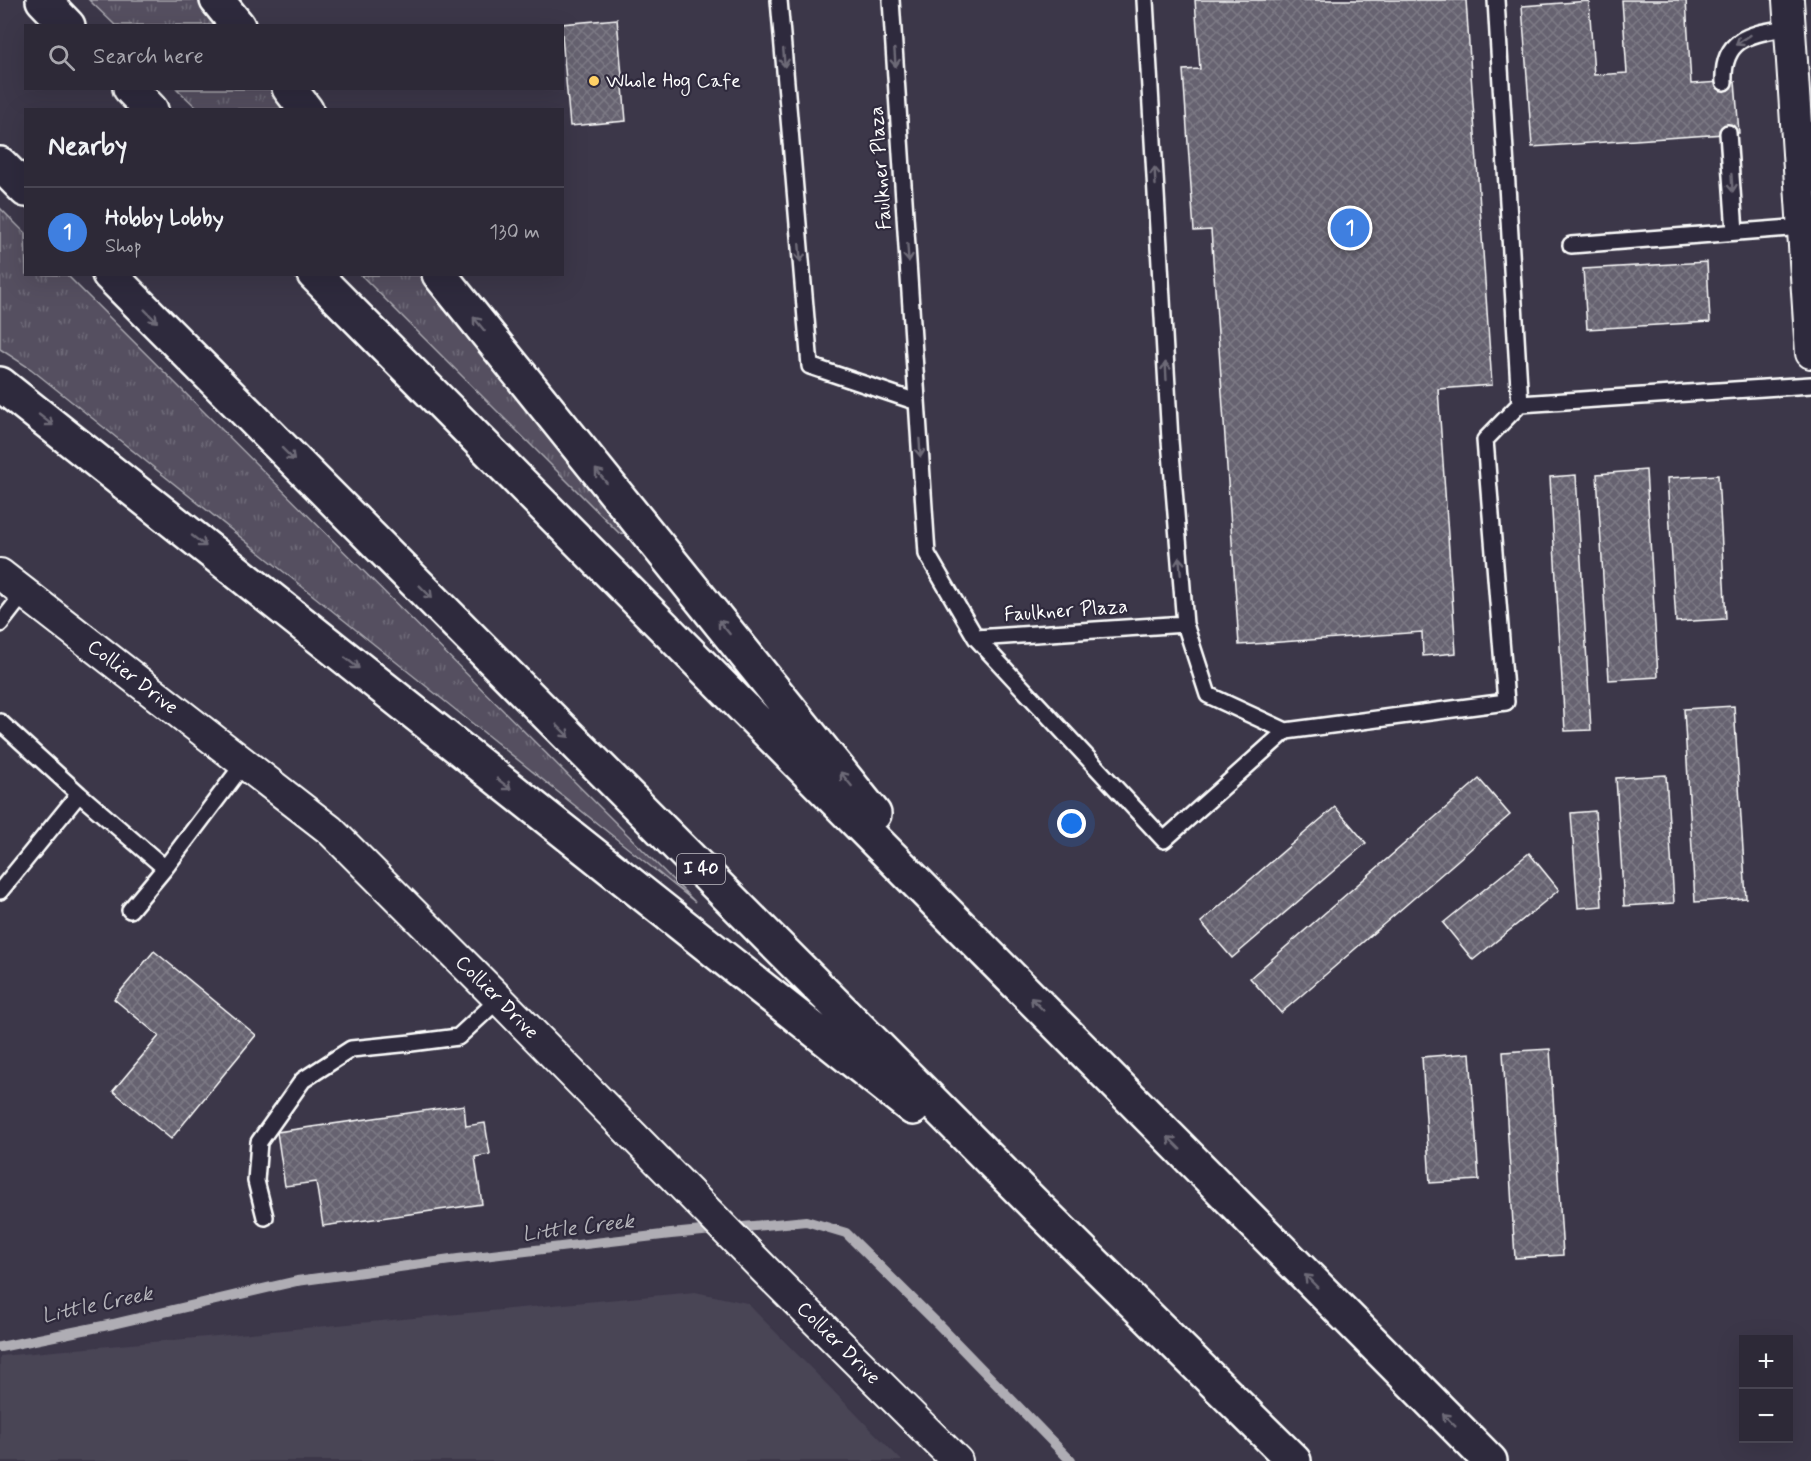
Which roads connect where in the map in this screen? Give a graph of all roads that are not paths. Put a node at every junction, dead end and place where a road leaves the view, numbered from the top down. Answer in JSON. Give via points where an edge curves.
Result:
{"nodes":[{"id":1,"x":43,"y":0,"type":"edge"},
{"id":2,"x":218,"y":0,"type":"edge"},
{"id":3,"x":779,"y":0,"type":"edge"},
{"id":4,"x":891,"y":0,"type":"edge"},
{"id":5,"x":1145,"y":0,"type":"edge"},
{"id":6,"x":1496,"y":0,"type":"edge"},
{"id":7,"x":1789,"y":14,"type":"edge"},
{"id":8,"x":66,"y":24,"type":"edge"},
{"id":9,"x":236,"y":24,"type":"edge"},
{"id":10,"x":1724,"y":81,"type":"dead end"},
{"id":11,"x":132,"y":90,"type":"edge"},
{"id":12,"x":291,"y":90,"type":"edge"},
{"id":13,"x":149,"y":108,"type":"edge"},
{"id":14,"x":304,"y":108,"type":"edge"},
{"id":15,"x":1728,"y":133,"type":"dead end"},
{"id":16,"x":0,"y":164,"type":"edge"},
{"id":17,"x":24,"y":188,"type":"edge"},
{"id":18,"x":1803,"y":226,"type":"junction"},
{"id":19,"x":1735,"y":232,"type":"junction"},
{"id":20,"x":1571,"y":245,"type":"dead end"},
{"id":21,"x":112,"y":276,"type":"edge"},
{"id":22,"x":316,"y":276,"type":"edge"},
{"id":23,"x":441,"y":276,"type":"edge"},
{"id":24,"x":1811,"y":353,"type":"edge"},
{"id":25,"x":0,"y":384,"type":"edge"},
{"id":26,"x":1811,"y":385,"type":"edge"},
{"id":27,"x":917,"y":402,"type":"junction"},
{"id":28,"x":1520,"y":404,"type":"junction"},
{"id":29,"x":0,"y":574,"type":"edge"},
{"id":30,"x":24,"y":593,"type":"junction"},
{"id":31,"x":0,"y":624,"type":"edge"},
{"id":32,"x":1185,"y":624,"type":"junction"},
{"id":33,"x":975,"y":638,"type":"junction"},
{"id":34,"x":0,"y":722,"type":"edge"},
{"id":35,"x":1286,"y":731,"type":"junction"},
{"id":36,"x":245,"y":762,"type":"junction"},
{"id":37,"x":80,"y":794,"type":"junction"},
{"id":38,"x":165,"y":868,"type":"junction"},
{"id":39,"x":0,"y":891,"type":"edge"},
{"id":40,"x":130,"y":910,"type":"dead end"},
{"id":41,"x":988,"y":955,"type":"junction"},
{"id":42,"x":499,"y":999,"type":"junction"},
{"id":43,"x":1034,"y":1204,"type":"junction"},
{"id":44,"x":265,"y":1217,"type":"dead end"},
{"id":45,"x":957,"y":1461,"type":"edge"},
{"id":46,"x":1294,"y":1461,"type":"edge"},
{"id":47,"x":1490,"y":1461,"type":"edge"}],
"edges":[{"from":1,"to":8,"type":"highway"},
{"from":2,"to":9,"type":"highway"},
{"from":3,"to":27,"type":"lane","one_way":true,"via":[[810,366]]},
{"from":4,"to":27,"type":"lane","name":"Faulkner Plaza","one_way":true},
{"from":32,"to":5,"type":"lane","one_way":true},
{"from":6,"to":28,"type":"lane"},
{"from":7,"to":10,"type":"lane","one_way":true,"via":[[1731,48]]},
{"from":7,"to":18,"type":"street"},
{"from":11,"to":13,"type":"highway"},
{"from":12,"to":14,"type":"highway"},
{"from":15,"to":19,"type":"lane","one_way":true},
{"from":16,"to":17,"type":"highway"},
{"from":18,"to":19,"type":"lane"},
{"from":18,"to":24,"type":"street"},
{"from":19,"to":20,"type":"lane"},
{"from":21,"to":43,"type":"highway","number":"I 40","one_way":true},
{"from":22,"to":41,"type":"highway"},
{"from":41,"to":23,"type":"highway","one_way":true},
{"from":25,"to":43,"type":"highway","one_way":true},
{"from":26,"to":28,"type":"lane"},
{"from":27,"to":33,"type":"lane","name":"Faulkner Plaza","one_way":true,"via":[[927,554]]},
{"from":28,"to":35,"type":"lane","via":[[1485,440],[1506,702]]},
{"from":29,"to":30,"type":"street","name":"Collier Drive"},
{"from":30,"to":31,"type":"lane"},
{"from":30,"to":36,"type":"street","name":"Collier Drive"},
{"from":32,"to":33,"type":"lane","name":"Faulkner Plaza"},
{"from":32,"to":35,"type":"lane","via":[[1208,695]]},
{"from":33,"to":35,"type":"lane","via":[[1164,840]]},
{"from":34,"to":37,"type":"lane"},
{"from":36,"to":38,"type":"lane"},
{"from":36,"to":42,"type":"street","name":"Collier Drive","via":[[330,830]]},
{"from":37,"to":38,"type":"lane"},
{"from":37,"to":39,"type":"lane"},
{"from":38,"to":40,"type":"lane"},
{"from":47,"to":41,"type":"highway","one_way":true},
{"from":42,"to":44,"type":"lane","via":[[458,1036],[351,1049],[303,1080],[259,1142],[256,1181]]},
{"from":42,"to":45,"type":"street","name":"Collier Drive"},
{"from":43,"to":46,"type":"highway","number":"I 40"}]}
